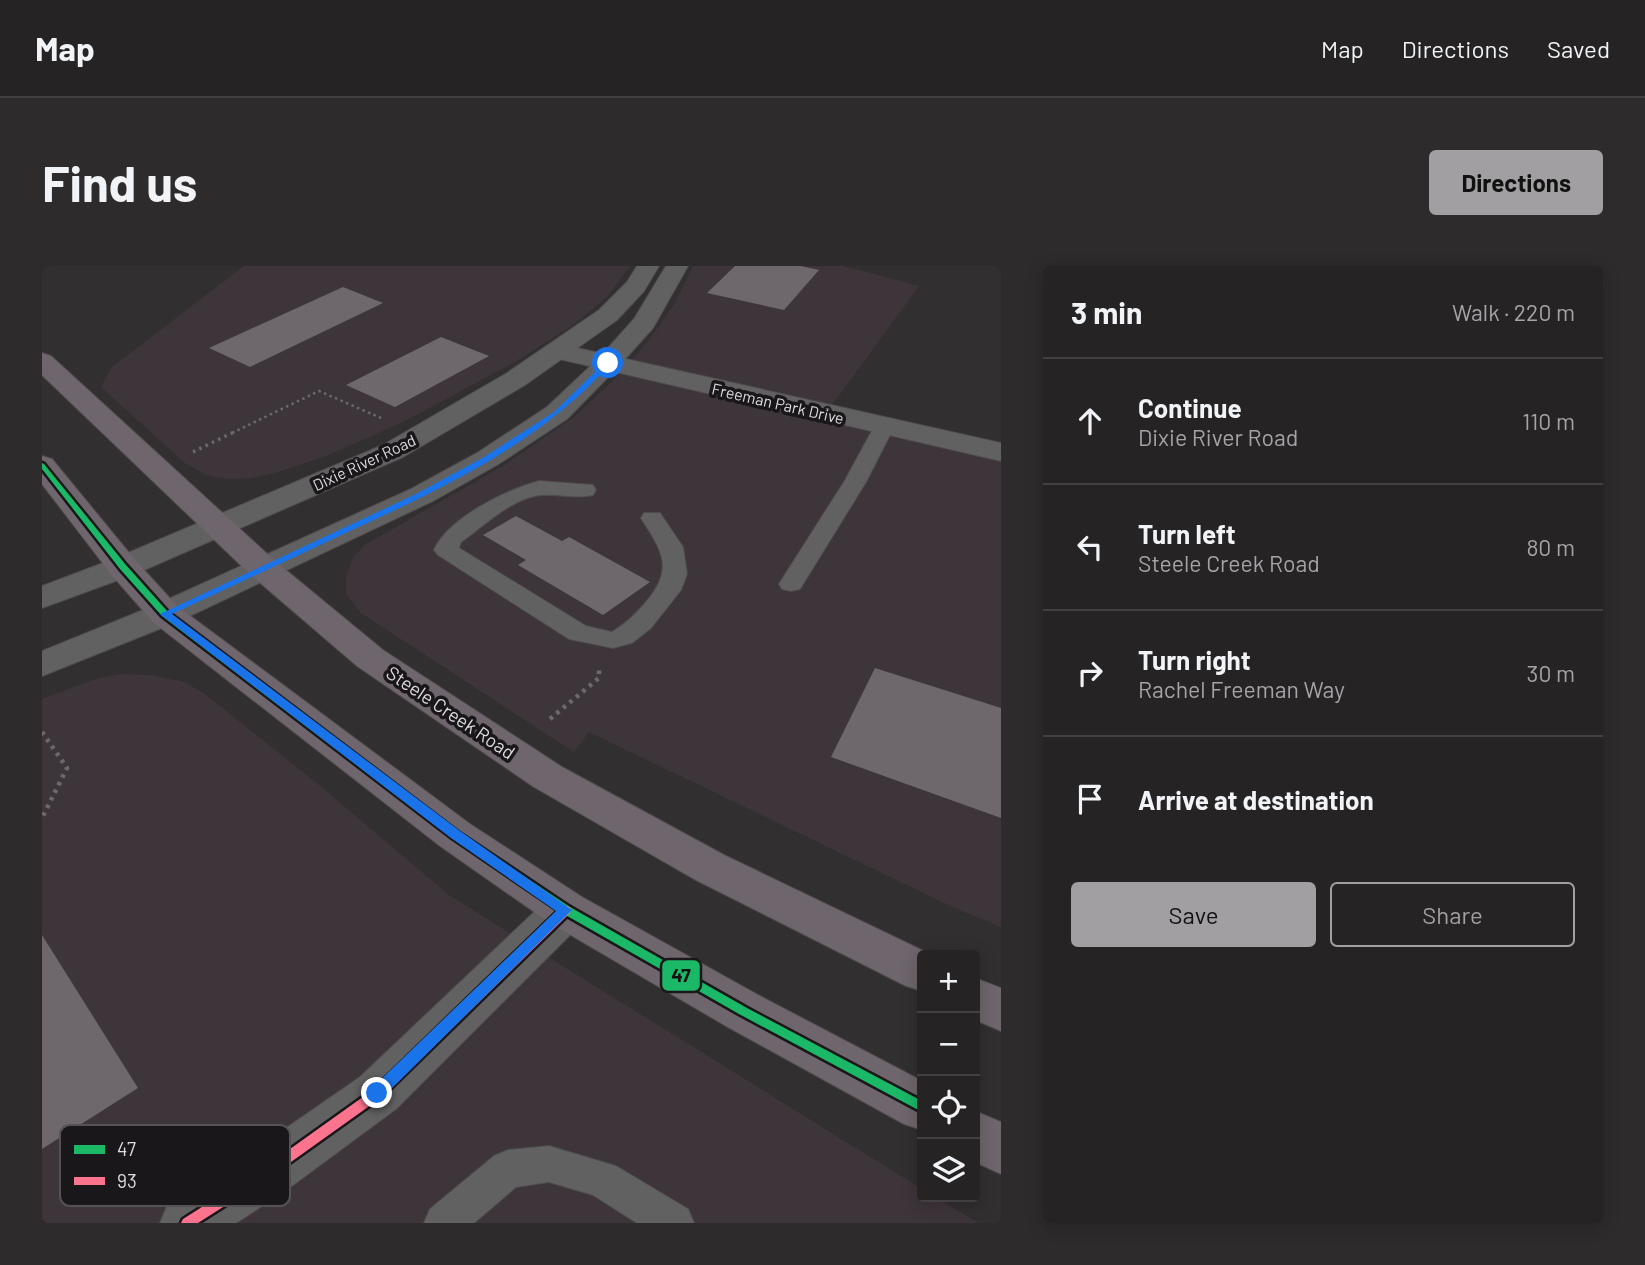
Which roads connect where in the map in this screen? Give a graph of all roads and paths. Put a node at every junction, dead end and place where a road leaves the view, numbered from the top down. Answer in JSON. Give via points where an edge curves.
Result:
{"nodes":[{"id":1,"x":648,"y":266,"type":"edge"},
{"id":2,"x":677,"y":266,"type":"edge"},
{"id":3,"x":555,"y":351,"type":"junction"},
{"id":4,"x":42,"y":361,"type":"edge"},
{"id":5,"x":608,"y":363,"type":"junction"},
{"id":6,"x":387,"y":421,"type":"dead end"},
{"id":7,"x":884,"y":427,"type":"junction"},
{"id":8,"x":1001,"y":452,"type":"edge"},
{"id":9,"x":189,"y":454,"type":"dead end"},
{"id":10,"x":42,"y":465,"type":"edge"},
{"id":11,"x":585,"y":490,"type":"dead end"},
{"id":12,"x":652,"y":518,"type":"dead end"},
{"id":13,"x":218,"y":525,"type":"junction"},
{"id":14,"x":122,"y":566,"type":"junction"},
{"id":15,"x":263,"y":568,"type":"junction"},
{"id":16,"x":791,"y":584,"type":"dead end"},
{"id":17,"x":42,"y":598,"type":"edge"},
{"id":18,"x":165,"y":614,"type":"junction"},
{"id":19,"x":602,"y":639,"type":"junction"},
{"id":20,"x":42,"y":664,"type":"edge"},
{"id":21,"x":550,"y":719,"type":"dead end"},
{"id":22,"x":42,"y":732,"type":"edge"},
{"id":23,"x":42,"y":818,"type":"edge"},
{"id":24,"x":566,"y":910,"type":"junction"},
{"id":25,"x":917,"y":970,"type":"edge"},
{"id":26,"x":980,"y":1000,"type":"edge"},
{"id":27,"x":1001,"y":1010,"type":"edge"},
{"id":28,"x":917,"y":1104,"type":"edge"},
{"id":29,"x":980,"y":1138,"type":"edge"},
{"id":30,"x":1001,"y":1149,"type":"edge"},
{"id":31,"x":290,"y":1156,"type":"edge"},
{"id":32,"x":214,"y":1206,"type":"edge"},
{"id":33,"x":187,"y":1223,"type":"edge"},
{"id":34,"x":444,"y":1223,"type":"edge"},
{"id":35,"x":674,"y":1223,"type":"edge"}],
"edges":[{"from":1,"to":3,"type":"street","name":"Dixie River Road","via":[[608,315]]},
{"from":2,"to":5,"type":"street","via":[[644,323]]},
{"from":3,"to":5,"type":"street","name":"Freeman Park Drive"},
{"from":3,"to":13,"type":"street","name":"Dixie River Road","via":[[452,419],[393,451]]},
{"from":4,"to":13,"type":"main road","name":"Steele Creek Road"},
{"from":5,"to":7,"type":"street","name":"Freeman Park Drive"},
{"from":5,"to":15,"type":"street","via":[[556,413],[487,459],[422,495]]},
{"from":6,"to":9,"type":"path","via":[[319,391]]},
{"from":7,"to":8,"type":"street","name":"Freeman Park Drive"},
{"from":7,"to":16,"type":"lane"},
{"from":10,"to":14,"type":"main road"},
{"from":11,"to":19,"type":"lane","via":[[539,488],[513,496],[451,538],[446,550],[578,633]]},
{"from":12,"to":19,"type":"lane","via":[[675,561],[669,590],[631,632],[613,640]]},
{"from":13,"to":14,"type":"street","name":"Dixie River Road"},
{"from":13,"to":15,"type":"main road","name":"Steele Creek Road"},
{"from":14,"to":17,"type":"street","name":"Dixie River Road"},
{"from":14,"to":18,"type":"main road"},
{"from":15,"to":18,"type":"street"},
{"from":15,"to":25,"type":"main road","name":"Steele Creek Road","via":[[370,658],[548,777],[709,867]]},
{"from":18,"to":20,"type":"street"},
{"from":18,"to":24,"type":"main road","via":[[455,835]]},
{"from":19,"to":21,"type":"path","via":[[599,678]]},
{"from":22,"to":23,"type":"path","via":[[67,768]]},
{"from":24,"to":28,"type":"main road"},
{"from":24,"to":31,"type":"street","via":[[377,1093]]},
{"from":26,"to":27,"type":"main road"},
{"from":29,"to":30,"type":"main road"},
{"from":32,"to":33,"type":"street"},
{"from":34,"to":35,"type":"lane","via":[[508,1169],[549,1164],[602,1179]]}]}
